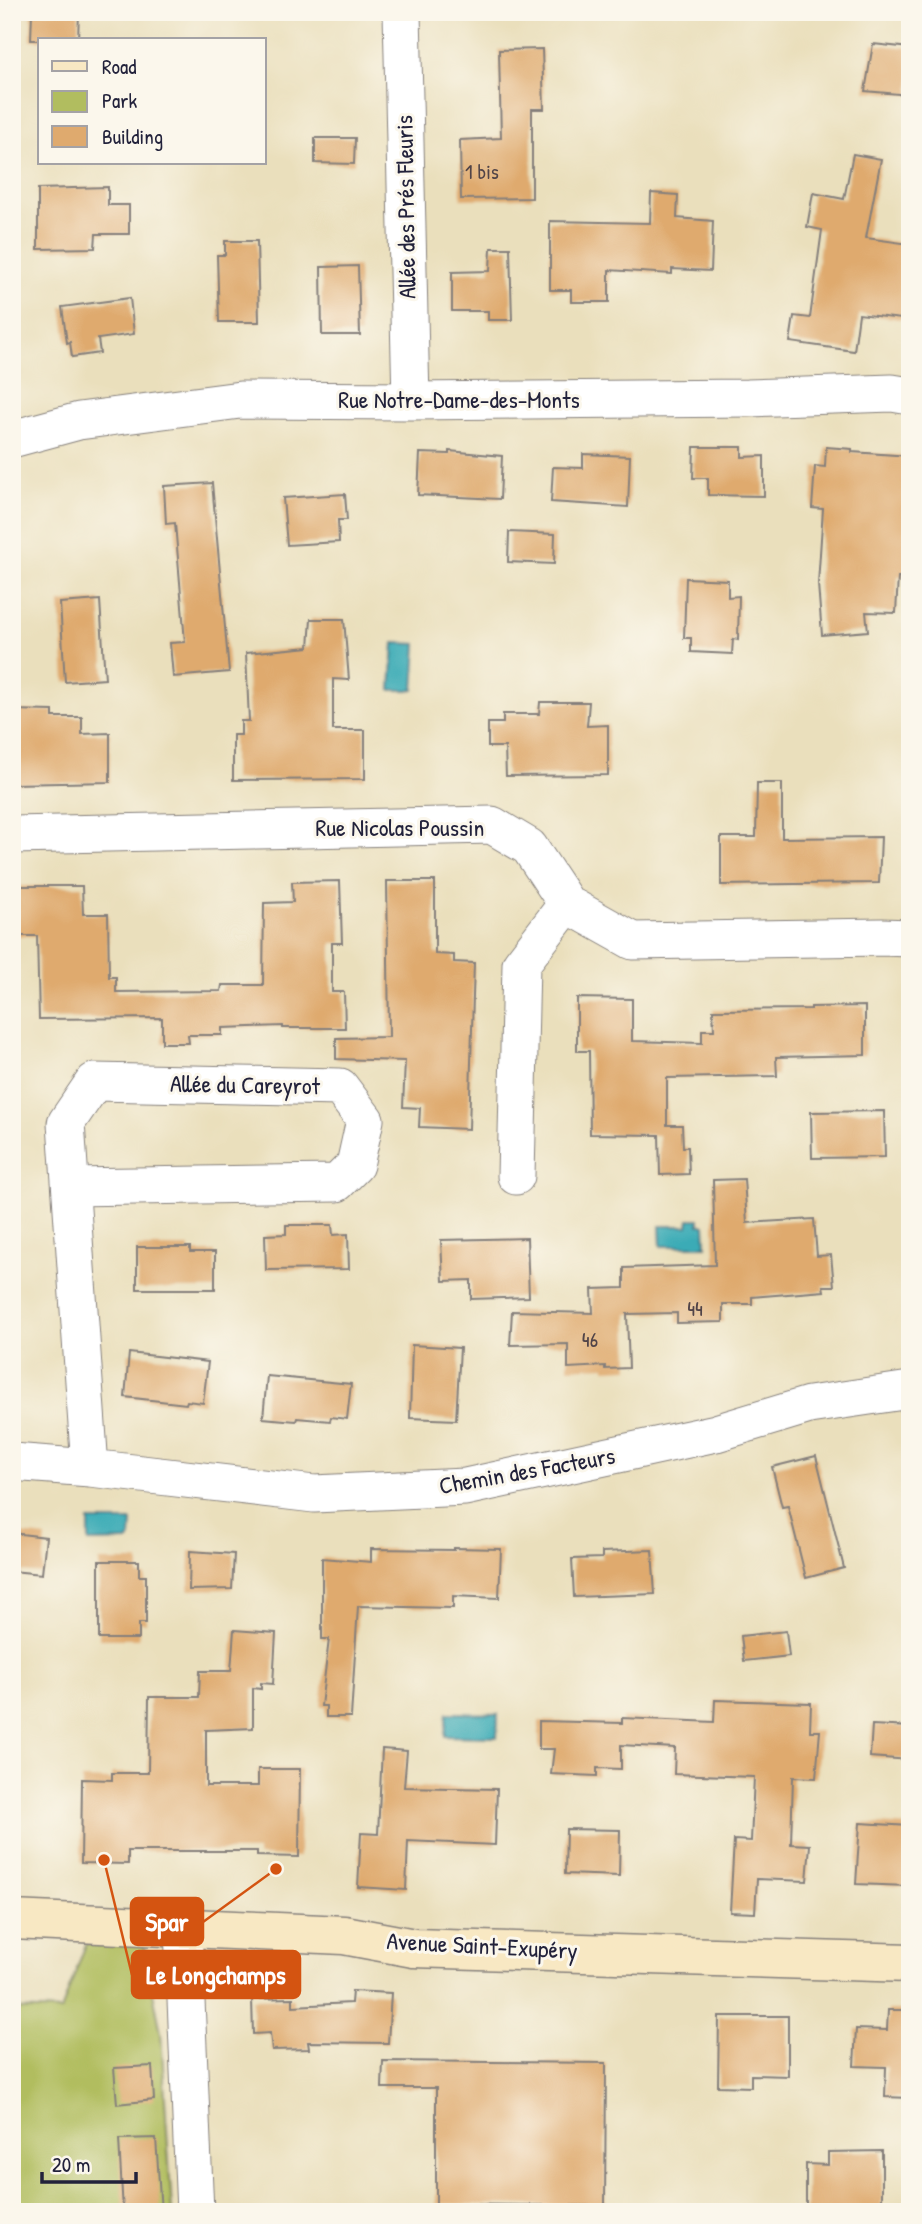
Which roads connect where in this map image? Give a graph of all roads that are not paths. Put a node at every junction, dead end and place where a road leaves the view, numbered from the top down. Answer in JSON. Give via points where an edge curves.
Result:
{"nodes":[{"id":1,"x":402,"y":12,"type":"edge"},
{"id":2,"x":910,"y":396,"type":"edge"},
{"id":3,"x":411,"y":401,"type":"junction"},
{"id":4,"x":12,"y":439,"type":"edge"},
{"id":5,"x":12,"y":835,"type":"edge"},
{"id":6,"x":568,"y":904,"type":"junction"},
{"id":7,"x":910,"y":938,"type":"edge"},
{"id":8,"x":516,"y":1176,"type":"dead end"},
{"id":9,"x":71,"y":1187,"type":"junction"},
{"id":10,"x":910,"y":1390,"type":"edge"},
{"id":11,"x":12,"y":1462,"type":"edge"},
{"id":12,"x":90,"y":1468,"type":"junction"},
{"id":13,"x":12,"y":1920,"type":"edge"},
{"id":14,"x":183,"y":1929,"type":"junction"},
{"id":15,"x":910,"y":1964,"type":"edge"},
{"id":16,"x":195,"y":2212,"type":"edge"}],
"edges":[{"from":1,"to":3,"type":"street","name":"Allée des Prés Fleuris"},
{"from":2,"to":3,"type":"street","name":"Rue Notre-Dame-des-Monts"},
{"from":3,"to":4,"type":"street","name":"Rue Notre-Dame-des-Monts","via":[[240,400],[79,421]]},
{"from":5,"to":6,"type":"street","name":"Rue Nicolas Poussin","via":[[492,825],[529,847]]},
{"from":6,"to":7,"type":"street","name":"Rue Nicolas Poussin","via":[[633,941]]},
{"from":6,"to":8,"type":"street","via":[[521,964]]},
{"from":9,"to":9,"type":"street","name":"Allée du Careyrot","via":[[66,1123],[94,1082],[340,1087],[365,1120],[355,1165],[337,1183]]},
{"from":9,"to":12,"type":"street","name":"Allée du Careyrot"},
{"from":10,"to":12,"type":"street","name":"Chemin des Facteurs","via":[[809,1405],[716,1433],[465,1488],[313,1494]]},
{"from":11,"to":12,"type":"street","name":"Chemin des Facteurs"},
{"from":13,"to":14,"type":"main road","name":"Avenue Saint-Exupéry"},
{"from":14,"to":15,"type":"main road","name":"Avenue Saint-Exupéry","via":[[344,1935],[414,1948]]},
{"from":14,"to":16,"type":"street"}]}
